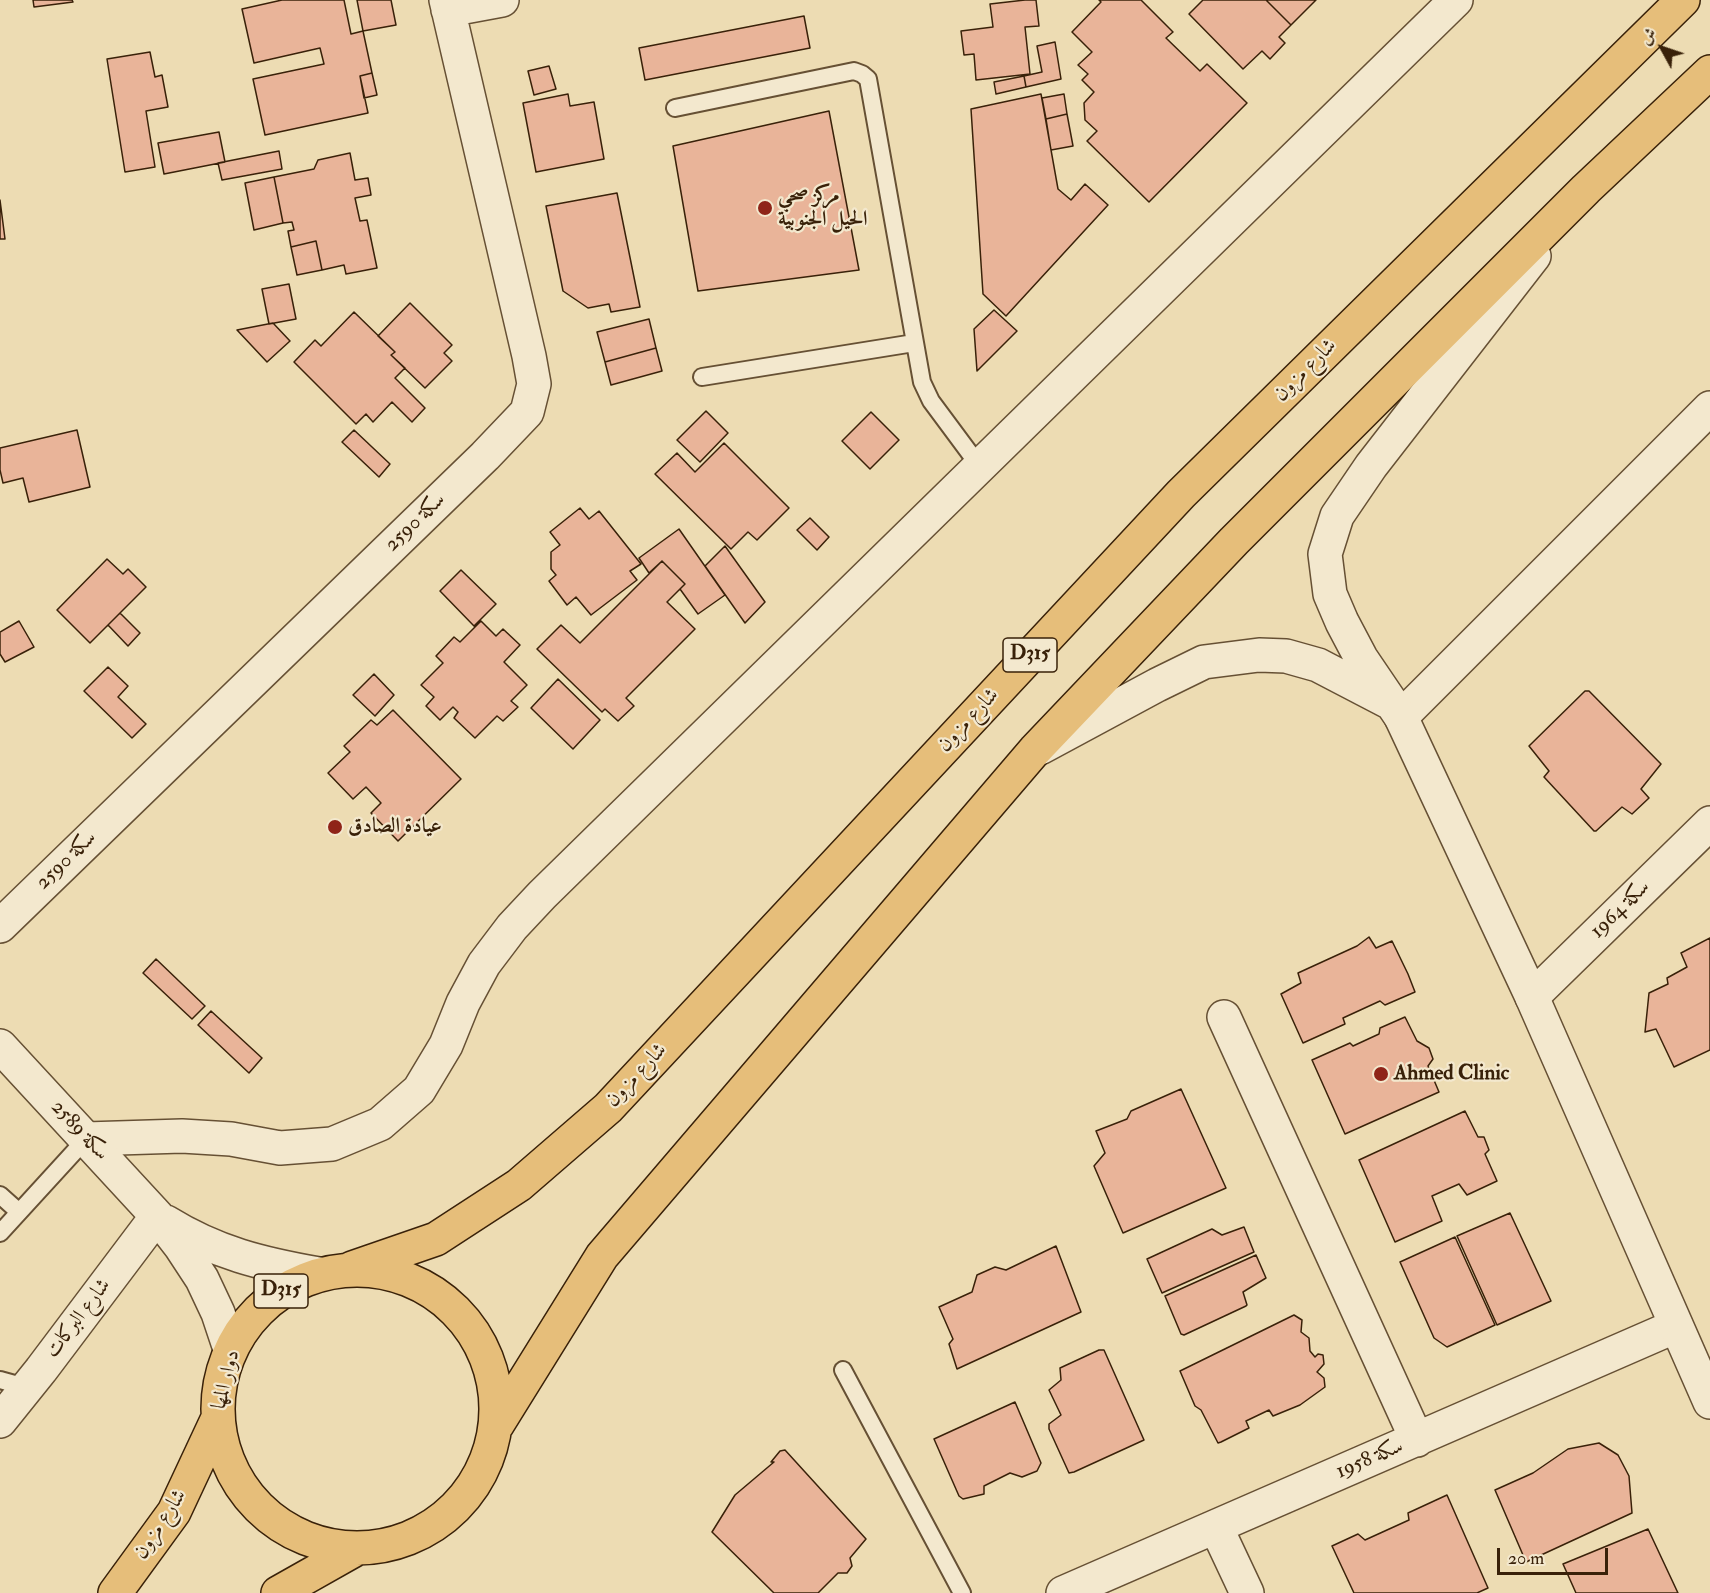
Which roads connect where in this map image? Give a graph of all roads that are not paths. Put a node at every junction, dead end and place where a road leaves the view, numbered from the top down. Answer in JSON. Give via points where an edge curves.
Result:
{"nodes":[{"id":1,"x":502,"y":0,"type":"edge"},
{"id":2,"x":1456,"y":0,"type":"edge"},
{"id":3,"x":1683,"y":0,"type":"edge"},
{"id":4,"x":447,"y":5,"type":"edge"},
{"id":5,"x":1710,"y":72,"type":"edge"},
{"id":6,"x":675,"y":108,"type":"dead end"},
{"id":7,"x":1586,"y":189,"type":"junction"},
{"id":8,"x":914,"y":344,"type":"junction"},
{"id":9,"x":702,"y":378,"type":"dead end"},
{"id":10,"x":1710,"y":408,"type":"edge"},
{"id":11,"x":980,"y":467,"type":"junction"},
{"id":12,"x":1397,"y":711,"type":"junction"},
{"id":13,"x":1035,"y":750,"type":"junction"},
{"id":14,"x":1710,"y":823,"type":"edge"},
{"id":15,"x":0,"y":926,"type":"edge"},
{"id":16,"x":1532,"y":998,"type":"junction"},
{"id":17,"x":1224,"y":1017,"type":"dead end"},
{"id":18,"x":0,"y":1046,"type":"edge"},
{"id":19,"x":86,"y":1139,"type":"junction"},
{"id":20,"x":0,"y":1195,"type":"edge"},
{"id":21,"x":18,"y":1212,"type":"junction"},
{"id":22,"x":157,"y":1216,"type":"junction"},
{"id":23,"x":0,"y":1233,"type":"edge"},
{"id":24,"x":352,"y":1268,"type":"junction"},
{"id":25,"x":319,"y":1274,"type":"junction"},
{"id":26,"x":1676,"y":1326,"type":"junction"},
{"id":27,"x":230,"y":1349,"type":"junction"},
{"id":28,"x":843,"y":1370,"type":"dead end"},
{"id":29,"x":14,"y":1383,"type":"edge"},
{"id":30,"x":1710,"y":1402,"type":"edge"},
{"id":31,"x":217,"y":1420,"type":"junction"},
{"id":32,"x":0,"y":1421,"type":"edge"},
{"id":33,"x":497,"y":1425,"type":"junction"},
{"id":34,"x":1417,"y":1440,"type":"junction"},
{"id":35,"x":1216,"y":1527,"type":"junction"},
{"id":36,"x":356,"y":1549,"type":"junction"},
{"id":37,"x":115,"y":1593,"type":"edge"},
{"id":38,"x":278,"y":1593,"type":"edge"},
{"id":39,"x":962,"y":1593,"type":"edge"},
{"id":40,"x":1063,"y":1593,"type":"edge"},
{"id":41,"x":1247,"y":1593,"type":"edge"}],
"edges":[{"from":1,"to":4,"type":"street"},
{"from":2,"to":11,"type":"street"},
{"from":3,"to":24,"type":"main road","name":"شارع مزون","number":"D315","via":[[1181,494],[608,1108],[519,1185],[436,1239]]},
{"from":4,"to":15,"type":"street","name":"سكة 2590","via":[[529,356],[534,384],[527,412],[477,465]]},
{"from":5,"to":7,"type":"main road","number":"D315"},
{"from":6,"to":8,"type":"lane","via":[[854,70],[868,79]]},
{"from":7,"to":12,"type":"street","via":[[1371,466],[1337,516],[1325,554],[1330,594],[1361,658]]},
{"from":7,"to":13,"type":"main road","number":"D315","via":[[1234,541]]},
{"from":8,"to":9,"type":"lane"},
{"from":8,"to":11,"type":"lane","via":[[922,382],[931,401]]},
{"from":10,"to":12,"type":"street"},
{"from":11,"to":19,"type":"street","via":[[512,927],[484,964],[446,1045],[419,1089],[380,1124],[332,1144],[280,1148],[182,1136]]},
{"from":12,"to":13,"type":"street","via":[[1318,665],[1286,656],[1259,655],[1204,662]]},
{"from":12,"to":16,"type":"street"},
{"from":13,"to":33,"type":"main road","number":"D315","via":[[602,1256]]},
{"from":14,"to":16,"type":"street","name":"سكة 1964"},
{"from":16,"to":26,"type":"street"},
{"from":17,"to":34,"type":"street"},
{"from":18,"to":19,"type":"street","name":"سكة 2589"},
{"from":19,"to":21,"type":"lane"},
{"from":19,"to":22,"type":"street","name":"سكة 2589"},
{"from":20,"to":21,"type":"lane"},
{"from":21,"to":23,"type":"lane"},
{"from":22,"to":25,"type":"street","name":"سكة 2589","via":[[218,1249]]},
{"from":22,"to":27,"type":"street","name":"سكة 2589","via":[[202,1279]]},
{"from":22,"to":29,"type":"street","name":"شارع البركات"},
{"from":24,"to":25,"type":"main road","name":"دوار المها","number":"D315"},
{"from":24,"to":33,"type":"main road","name":"دوار المها","number":"D315","via":[[400,1275],[449,1304],[475,1333],[494,1377]]},
{"from":25,"to":27,"type":"main road","name":"دوار المها","number":"D315","via":[[283,1290],[252,1316]]},
{"from":26,"to":30,"type":"street"},
{"from":26,"to":34,"type":"street","name":"سكة 1958"},
{"from":27,"to":31,"type":"main road","name":"دوار المها","number":"D315"},
{"from":28,"to":39,"type":"lane"},
{"from":29,"to":32,"type":"street","name":"شارع البركات"},
{"from":31,"to":36,"type":"main road","name":"دوار المها","number":"D315","via":[[226,1460],[247,1497],[278,1525],[315,1543]]},
{"from":31,"to":37,"type":"main road","name":"شارع مزون","number":"D315","via":[[174,1512]]},
{"from":33,"to":36,"type":"main road","name":"دوار المها","number":"D315","via":[[486,1465],[464,1500],[434,1527],[397,1544]]},
{"from":34,"to":35,"type":"street","name":"سكة 1958"},
{"from":35,"to":40,"type":"street","name":"سكة 1958"},
{"from":35,"to":41,"type":"street"},
{"from":36,"to":38,"type":"main road","number":"D315"}]}
